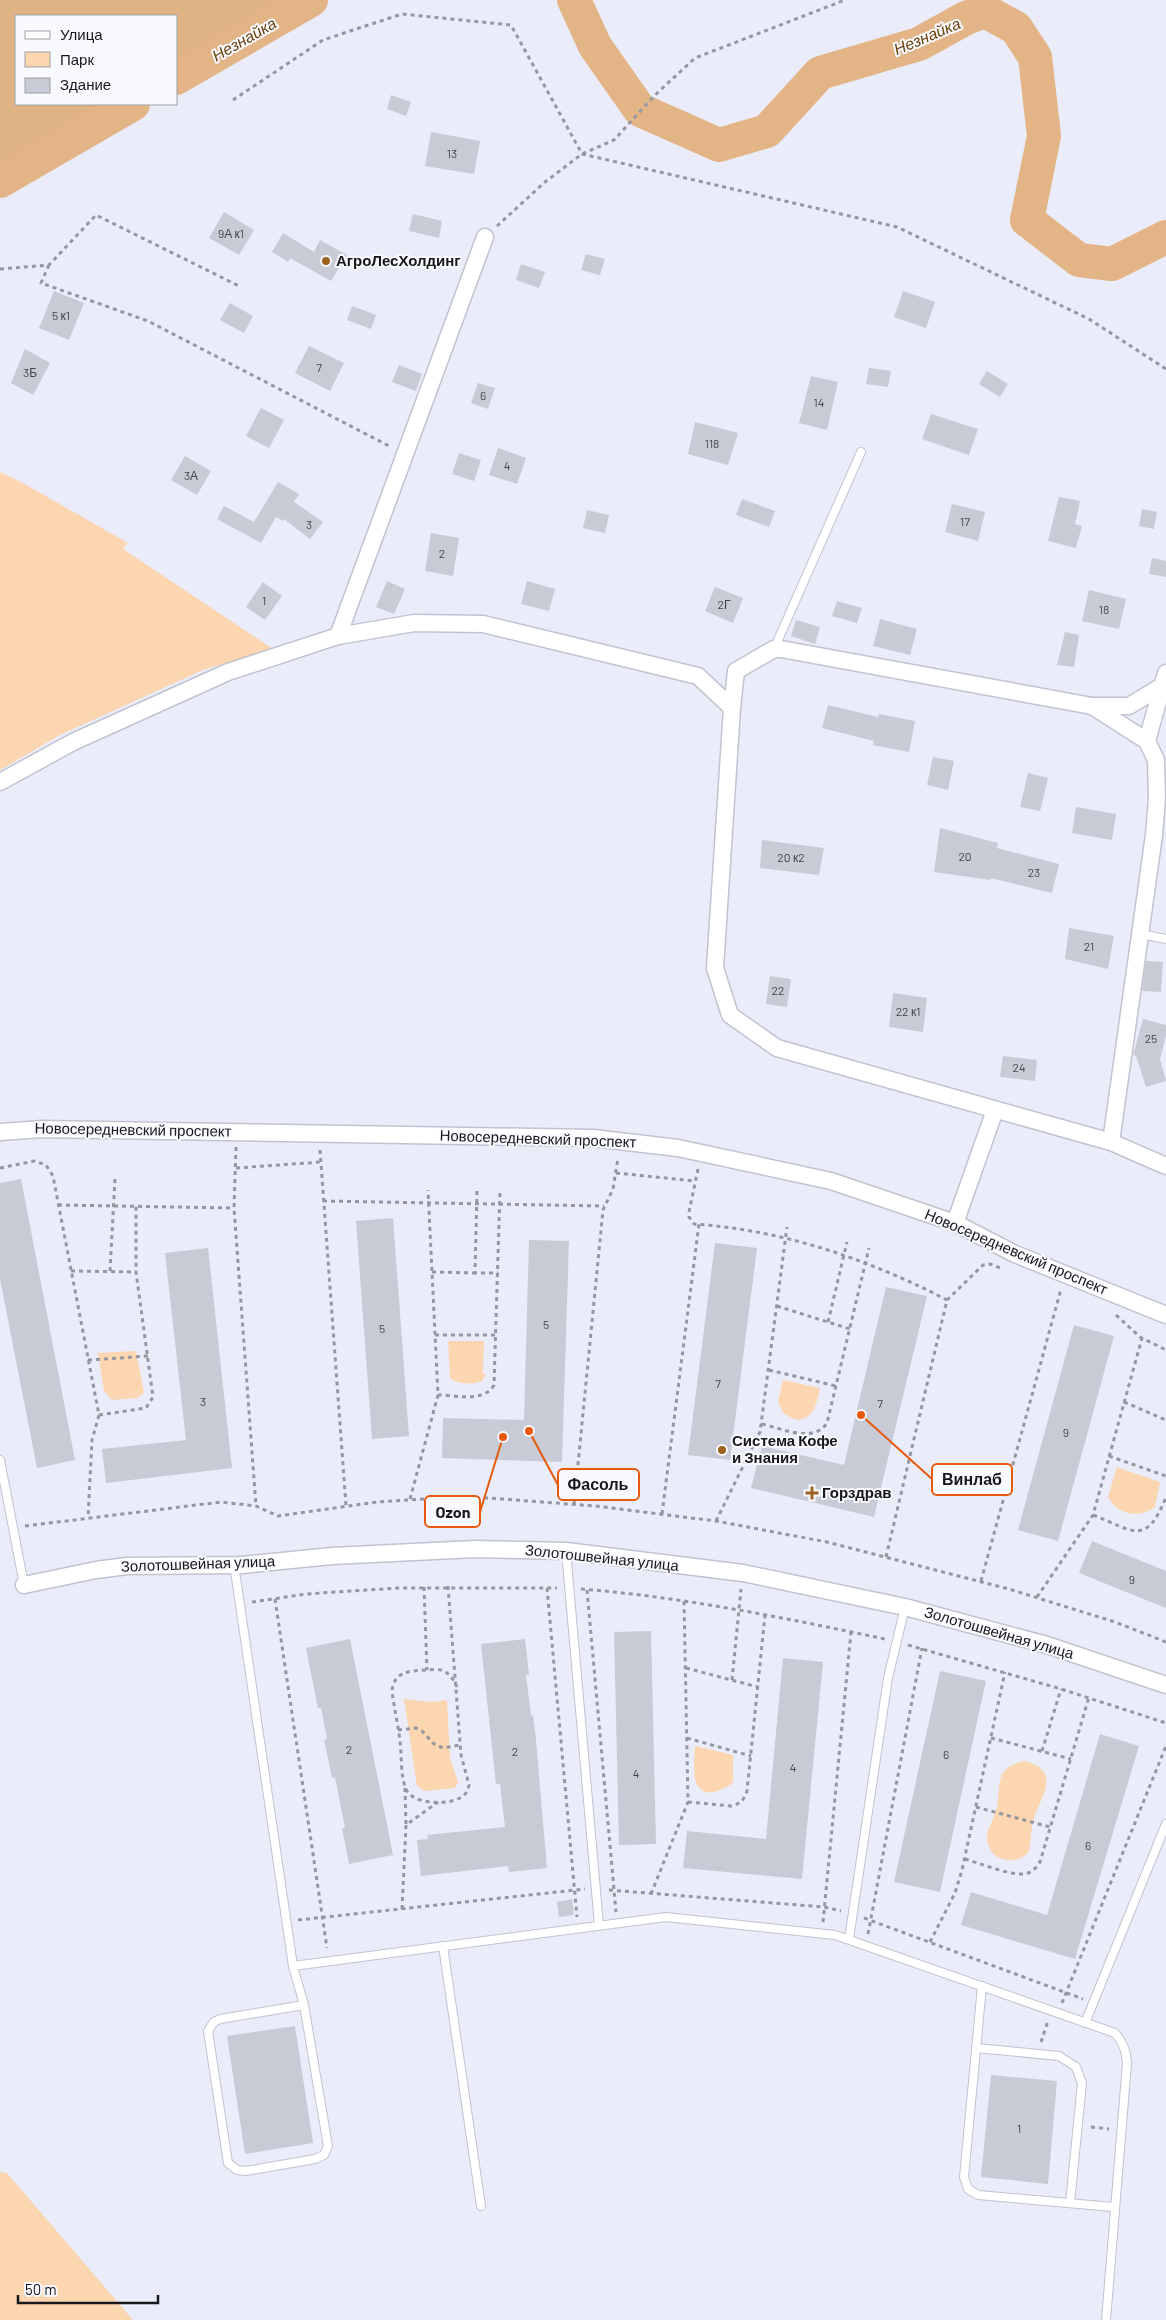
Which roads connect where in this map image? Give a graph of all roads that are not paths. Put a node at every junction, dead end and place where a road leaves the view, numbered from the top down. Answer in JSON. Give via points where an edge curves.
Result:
{"nodes":[{"id":1,"x":485,"y":236,"type":"road end"},
{"id":2,"x":861,"y":452,"type":"dead end"},
{"id":3,"x":338,"y":636,"type":"junction"},
{"id":4,"x":774,"y":649,"type":"junction"},
{"id":5,"x":1164,"y":680,"type":"edge"},
{"id":6,"x":1092,"y":706,"type":"junction"},
{"id":7,"x":732,"y":708,"type":"junction"},
{"id":8,"x":1147,"y":741,"type":"junction"},
{"id":9,"x":0,"y":782,"type":"edge"},
{"id":10,"x":1141,"y":934,"type":"junction"},
{"id":11,"x":1166,"y":939,"type":"edge"},
{"id":12,"x":995,"y":1110,"type":"junction"},
{"id":13,"x":0,"y":1132,"type":"edge"},
{"id":14,"x":1111,"y":1142,"type":"junction"},
{"id":15,"x":1166,"y":1166,"type":"edge"},
{"id":16,"x":955,"y":1223,"type":"junction"},
{"id":17,"x":1166,"y":1315,"type":"edge"},
{"id":18,"x":0,"y":1460,"type":"edge"},
{"id":19,"x":566,"y":1550,"type":"junction"},
{"id":20,"x":234,"y":1564,"type":"junction"},
{"id":21,"x":24,"y":1585,"type":"joint"},
{"id":22,"x":905,"y":1607,"type":"junction"},
{"id":23,"x":1166,"y":1685,"type":"edge"},
{"id":24,"x":1166,"y":1824,"type":"edge"},
{"id":25,"x":599,"y":1925,"type":"junction"},
{"id":26,"x":849,"y":1939,"type":"junction"},
{"id":27,"x":443,"y":1946,"type":"junction"},
{"id":28,"x":293,"y":1966,"type":"junction"},
{"id":29,"x":982,"y":1986,"type":"junction"},
{"id":30,"x":304,"y":2005,"type":"junction"},
{"id":31,"x":1085,"y":2022,"type":"junction"},
{"id":32,"x":976,"y":2048,"type":"junction"},
{"id":33,"x":1070,"y":2203,"type":"junction"},
{"id":34,"x":481,"y":2206,"type":"dead end"},
{"id":35,"x":1113,"y":2207,"type":"junction"},
{"id":36,"x":1106,"y":2320,"type":"edge"}],
"edges":[{"from":1,"to":3,"type":"street"},
{"from":2,"to":4,"type":"lane"},
{"from":3,"to":7,"type":"street","via":[[414,623],[483,624],[698,676]]},
{"from":3,"to":9,"type":"street","via":[[228,672],[73,742]]},
{"from":4,"to":6,"type":"street"},
{"from":4,"to":7,"type":"street","via":[[736,671]]},
{"from":5,"to":6,"type":"street","via":[[1129,706]]},
{"from":5,"to":8,"type":"street"},
{"from":6,"to":8,"type":"street"},
{"from":7,"to":12,"type":"street","via":[[715,968],[730,1016],[777,1048]]},
{"from":8,"to":10,"type":"street","via":[[1156,760],[1157,798]]},
{"from":10,"to":11,"type":"lane"},
{"from":10,"to":14,"type":"street"},
{"from":12,"to":14,"type":"street"},
{"from":12,"to":16,"type":"street"},
{"from":13,"to":16,"type":"street","name":"Новосередневский проспект","via":[[42,1129],[620,1140],[701,1153],[831,1181]]},
{"from":14,"to":15,"type":"street"},
{"from":16,"to":17,"type":"street","name":"Новосередневский проспект","via":[[1016,1254]]},
{"from":18,"to":21,"type":"lane"},
{"from":19,"to":20,"type":"street","name":"Золотошвейная улица","via":[[404,1551]]},
{"from":19,"to":22,"type":"street","name":"Золотошвейная улица","via":[[743,1573]]},
{"from":19,"to":25,"type":"lane"},
{"from":20,"to":21,"type":"street","name":"Золотошвейная улица","via":[[115,1566]]},
{"from":20,"to":28,"type":"lane"},
{"from":22,"to":23,"type":"street","name":"Золотошвейная улица","via":[[1048,1646]]},
{"from":22,"to":26,"type":"lane","via":[[888,1678]]},
{"from":24,"to":31,"type":"lane"},
{"from":25,"to":26,"type":"lane","via":[[666,1917],[822,1933]]},
{"from":25,"to":27,"type":"lane"},
{"from":26,"to":29,"type":"lane"},
{"from":27,"to":28,"type":"lane"},
{"from":27,"to":34,"type":"lane"},
{"from":28,"to":30,"type":"lane"},
{"from":29,"to":31,"type":"lane"},
{"from":29,"to":32,"type":"lane"},
{"from":30,"to":30,"type":"lane","via":[[328,2146],[326,2151],[315,2159],[237,2170],[228,2163],[208,2031],[220,2019]]},
{"from":31,"to":35,"type":"lane","via":[[1115,2033],[1126,2052]]},
{"from":32,"to":33,"type":"lane","via":[[1059,2056],[1076,2067],[1082,2083]]},
{"from":32,"to":33,"type":"lane","via":[[964,2177],[968,2189],[978,2195]]},
{"from":33,"to":35,"type":"lane"},
{"from":35,"to":36,"type":"lane"}]}
